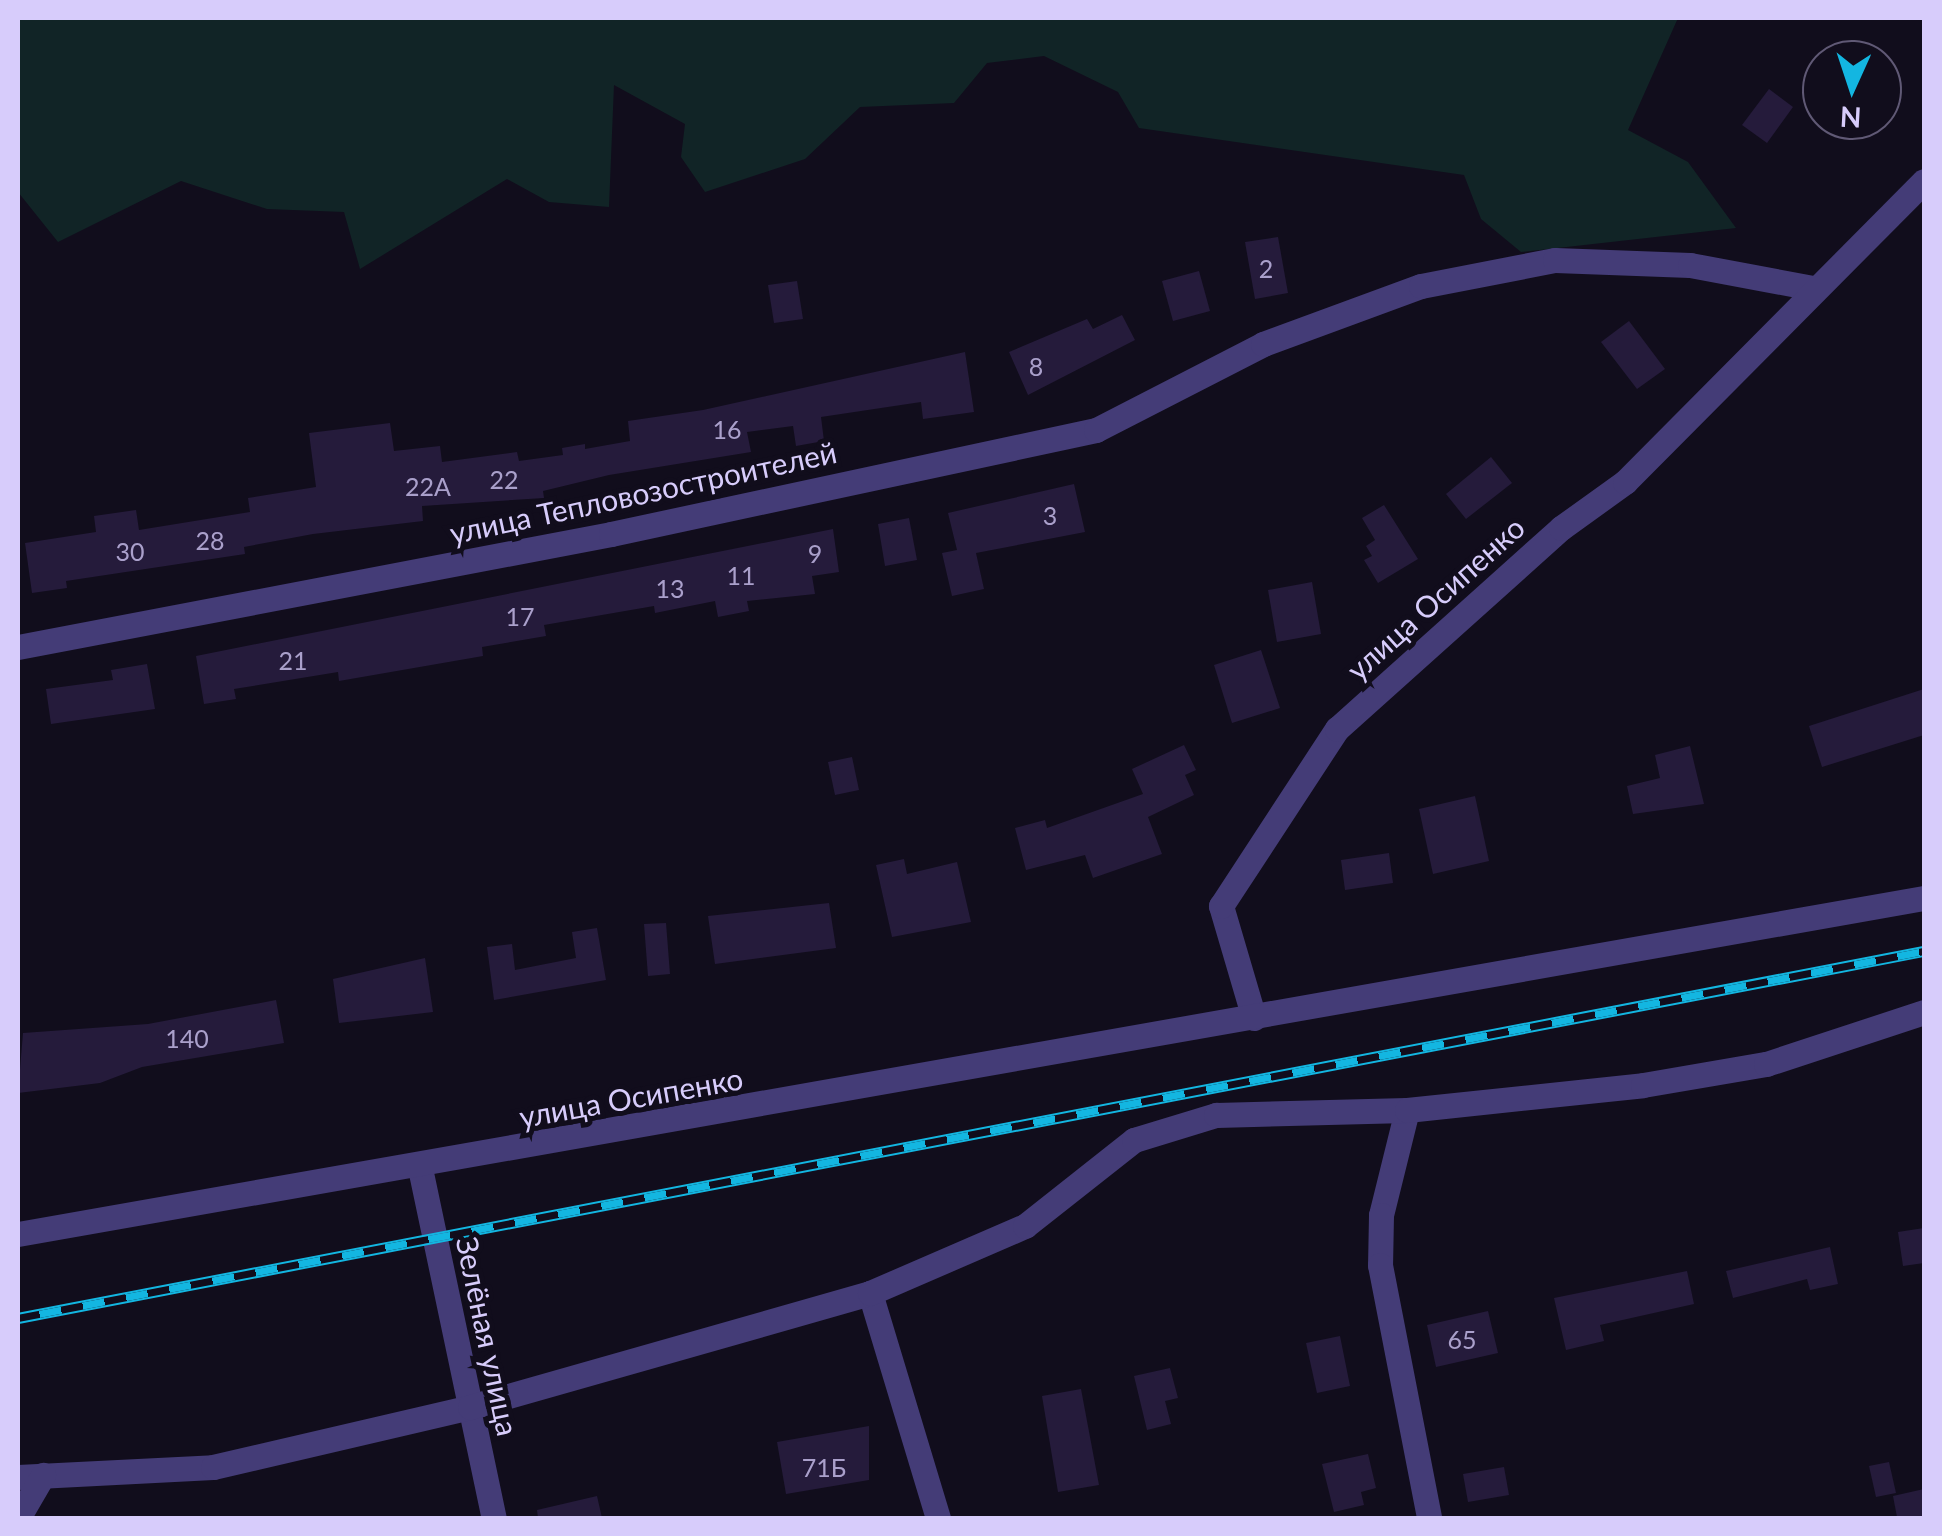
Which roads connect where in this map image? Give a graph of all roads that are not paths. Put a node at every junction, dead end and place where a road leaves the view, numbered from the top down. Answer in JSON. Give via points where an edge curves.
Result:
{"nodes":[{"id":1,"x":1924,"y":181,"type":"edge"},
{"id":2,"x":1813,"y":288,"type":"junction"},
{"id":3,"x":18,"y":648,"type":"edge"},
{"id":4,"x":1924,"y":898,"type":"edge"},
{"id":5,"x":1924,"y":1012,"type":"edge"},
{"id":6,"x":1254,"y":1018,"type":"junction"},
{"id":7,"x":1407,"y":1110,"type":"junction"},
{"id":8,"x":420,"y":1168,"type":"junction"},
{"id":9,"x":18,"y":1234,"type":"edge"},
{"id":10,"x":870,"y":1293,"type":"junction"},
{"id":11,"x":470,"y":1407,"type":"junction"},
{"id":12,"x":30,"y":1476,"type":"edge"},
{"id":13,"x":18,"y":1518,"type":"edge"},
{"id":14,"x":494,"y":1518,"type":"edge"},
{"id":15,"x":938,"y":1518,"type":"edge"},
{"id":16,"x":1429,"y":1518,"type":"edge"}],
"edges":[{"from":1,"to":2,"type":"street","name":"улица Осипенко"},
{"from":2,"to":3,"type":"street","name":"улица Тепловозостроителей","via":[[1690,265],[1555,260],[1421,286],[1262,344],[1096,430],[611,534]]},
{"from":2,"to":6,"type":"street","name":"улица Осипенко","via":[[1625,482],[1561,528],[1337,729],[1221,906]]},
{"from":4,"to":6,"type":"street","name":"улица Осипенко"},
{"from":5,"to":7,"type":"street","via":[[1766,1064],[1642,1085]]},
{"from":6,"to":8,"type":"street","name":"улица Осипенко"},
{"from":7,"to":10,"type":"street","via":[[1216,1115],[1134,1140],[1025,1226]]},
{"from":7,"to":16,"type":"street","via":[[1381,1215],[1380,1265]]},
{"from":8,"to":9,"type":"street","name":"улица Осипенко"},
{"from":8,"to":11,"type":"street","name":"Зелёная улица"},
{"from":10,"to":11,"type":"street"},
{"from":10,"to":15,"type":"street"},
{"from":11,"to":12,"type":"street","via":[[213,1468]]},
{"from":11,"to":14,"type":"street","name":"Зелёная улица"},
{"from":12,"to":13,"type":"street"}]}
